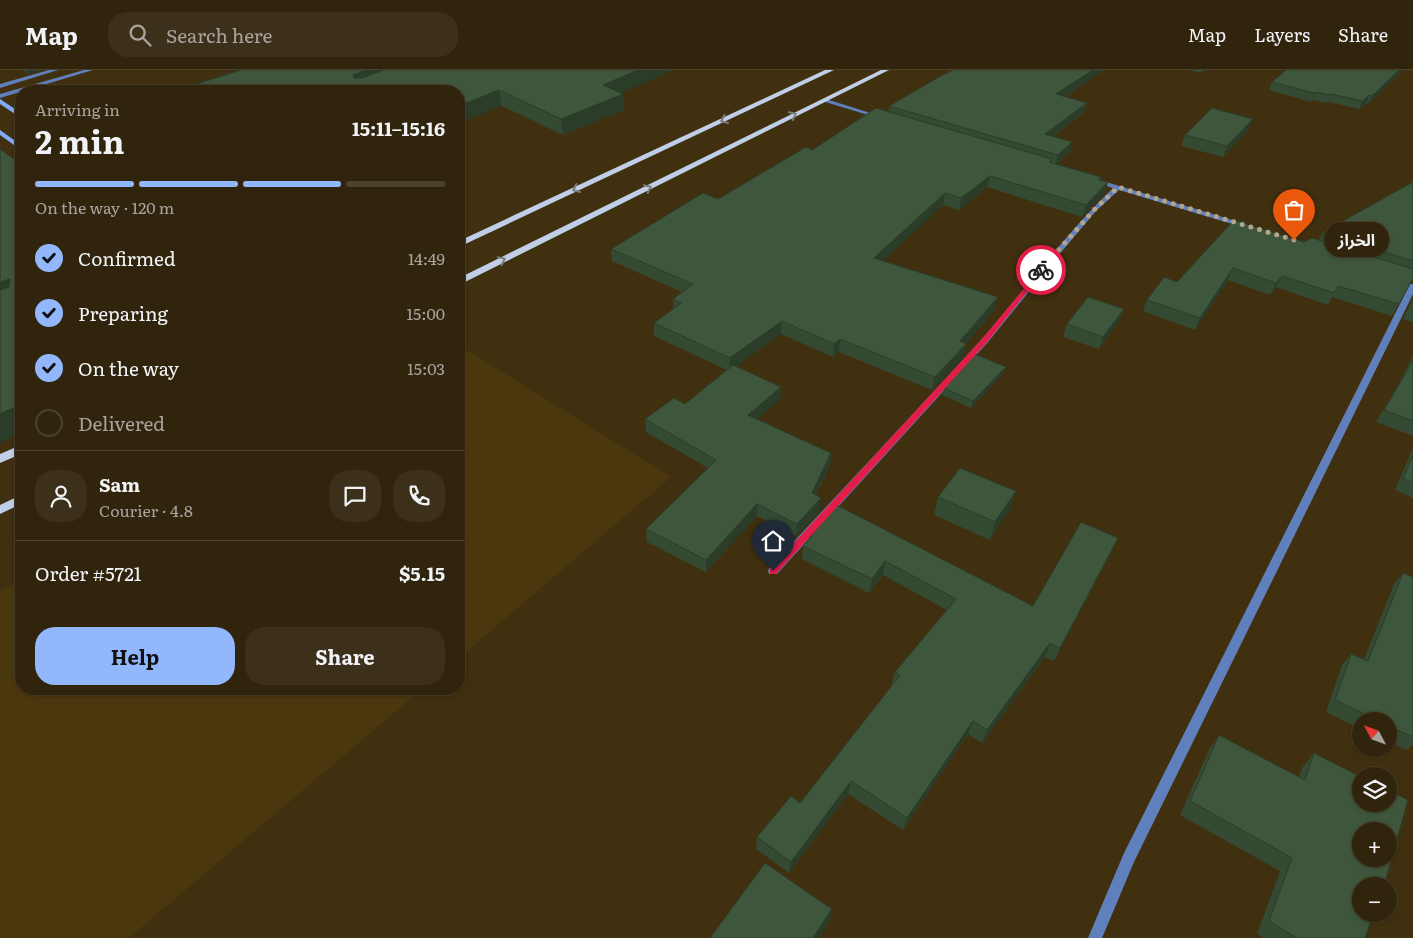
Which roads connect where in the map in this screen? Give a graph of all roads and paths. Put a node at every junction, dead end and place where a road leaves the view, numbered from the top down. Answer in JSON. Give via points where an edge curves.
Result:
{"nodes":[{"id":1,"x":55,"y":70,"type":"edge"},
{"id":2,"x":90,"y":70,"type":"edge"},
{"id":3,"x":831,"y":70,"type":"edge"},
{"id":4,"x":886,"y":70,"type":"edge"},
{"id":5,"x":38,"y":85,"type":"edge"},
{"id":6,"x":0,"y":86,"type":"edge"},
{"id":7,"x":15,"y":92,"type":"edge"},
{"id":8,"x":0,"y":96,"type":"edge"},
{"id":9,"x":824,"y":100,"type":"junction"},
{"id":10,"x":0,"y":101,"type":"edge"},
{"id":11,"x":15,"y":112,"type":"edge"},
{"id":12,"x":890,"y":120,"type":"edge"},
{"id":13,"x":0,"y":132,"type":"edge"},
{"id":14,"x":15,"y":143,"type":"edge"},
{"id":15,"x":1089,"y":179,"type":"edge"},
{"id":16,"x":1118,"y":187,"type":"junction"},
{"id":17,"x":1256,"y":229,"type":"edge"},
{"id":18,"x":465,"y":241,"type":"edge"},
{"id":19,"x":465,"y":279,"type":"edge"},
{"id":20,"x":1413,"y":286,"type":"edge"},
{"id":21,"x":15,"y":452,"type":"edge"},
{"id":22,"x":0,"y":459,"type":"edge"},
{"id":23,"x":15,"y":502,"type":"edge"},
{"id":24,"x":0,"y":510,"type":"edge"},
{"id":25,"x":773,"y":571,"type":"dead end"},
{"id":26,"x":1095,"y":938,"type":"edge"}],
"edges":[{"from":1,"to":6,"type":"street"},
{"from":2,"to":5,"type":"street"},
{"from":3,"to":18,"type":"main road","one_way":true},
{"from":4,"to":9,"type":"main road"},
{"from":7,"to":8,"type":"street"},
{"from":9,"to":12,"type":"street"},
{"from":19,"to":9,"type":"main road","one_way":true},
{"from":10,"to":11,"type":"main road"},
{"from":13,"to":14,"type":"main road"},
{"from":15,"to":16,"type":"street"},
{"from":16,"to":17,"type":"street"},
{"from":16,"to":25,"type":"street","via":[[1049,261],[985,340]]},
{"from":20,"to":26,"type":"street","via":[[1137,841]]},
{"from":21,"to":22,"type":"main road"},
{"from":23,"to":24,"type":"main road"}]}
